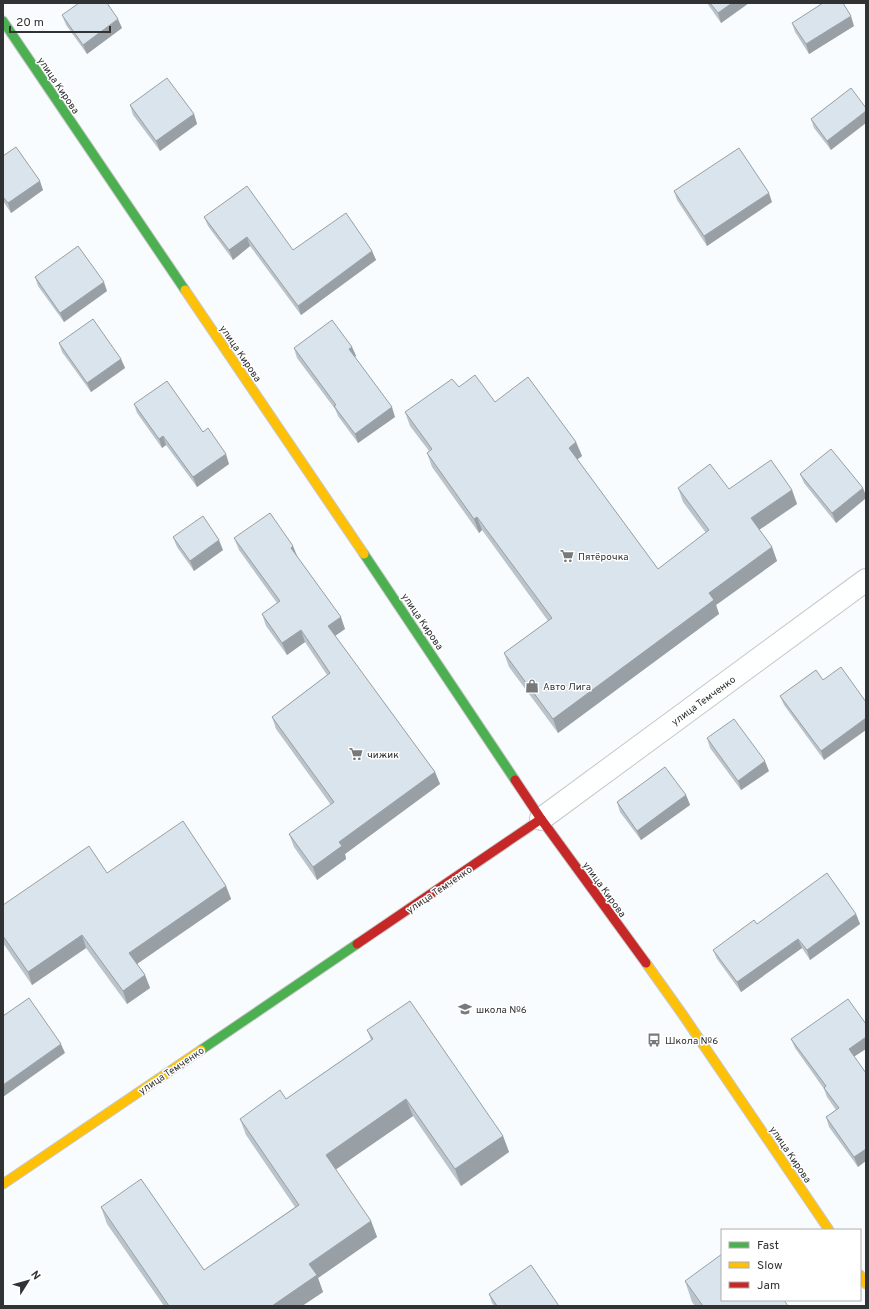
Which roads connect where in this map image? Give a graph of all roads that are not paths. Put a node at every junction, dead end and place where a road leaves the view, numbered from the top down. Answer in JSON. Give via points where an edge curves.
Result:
{"nodes":[{"id":1,"x":3,"y":21,"type":"edge"},
{"id":2,"x":866,"y":580,"type":"edge"},
{"id":3,"x":541,"y":819,"type":"junction"},
{"id":4,"x":3,"y":1184,"type":"edge"},
{"id":5,"x":828,"y":1229,"type":"edge"}],
"edges":[{"from":1,"to":3,"type":"main road","name":"улица Кирова","via":[[421,637]]},
{"from":2,"to":3,"type":"street","name":"улица Темченко"},
{"from":3,"to":4,"type":"main road","name":"улица Темченко"},
{"from":3,"to":5,"type":"main road","name":"улица Кирова","via":[[683,1015]]}]}
